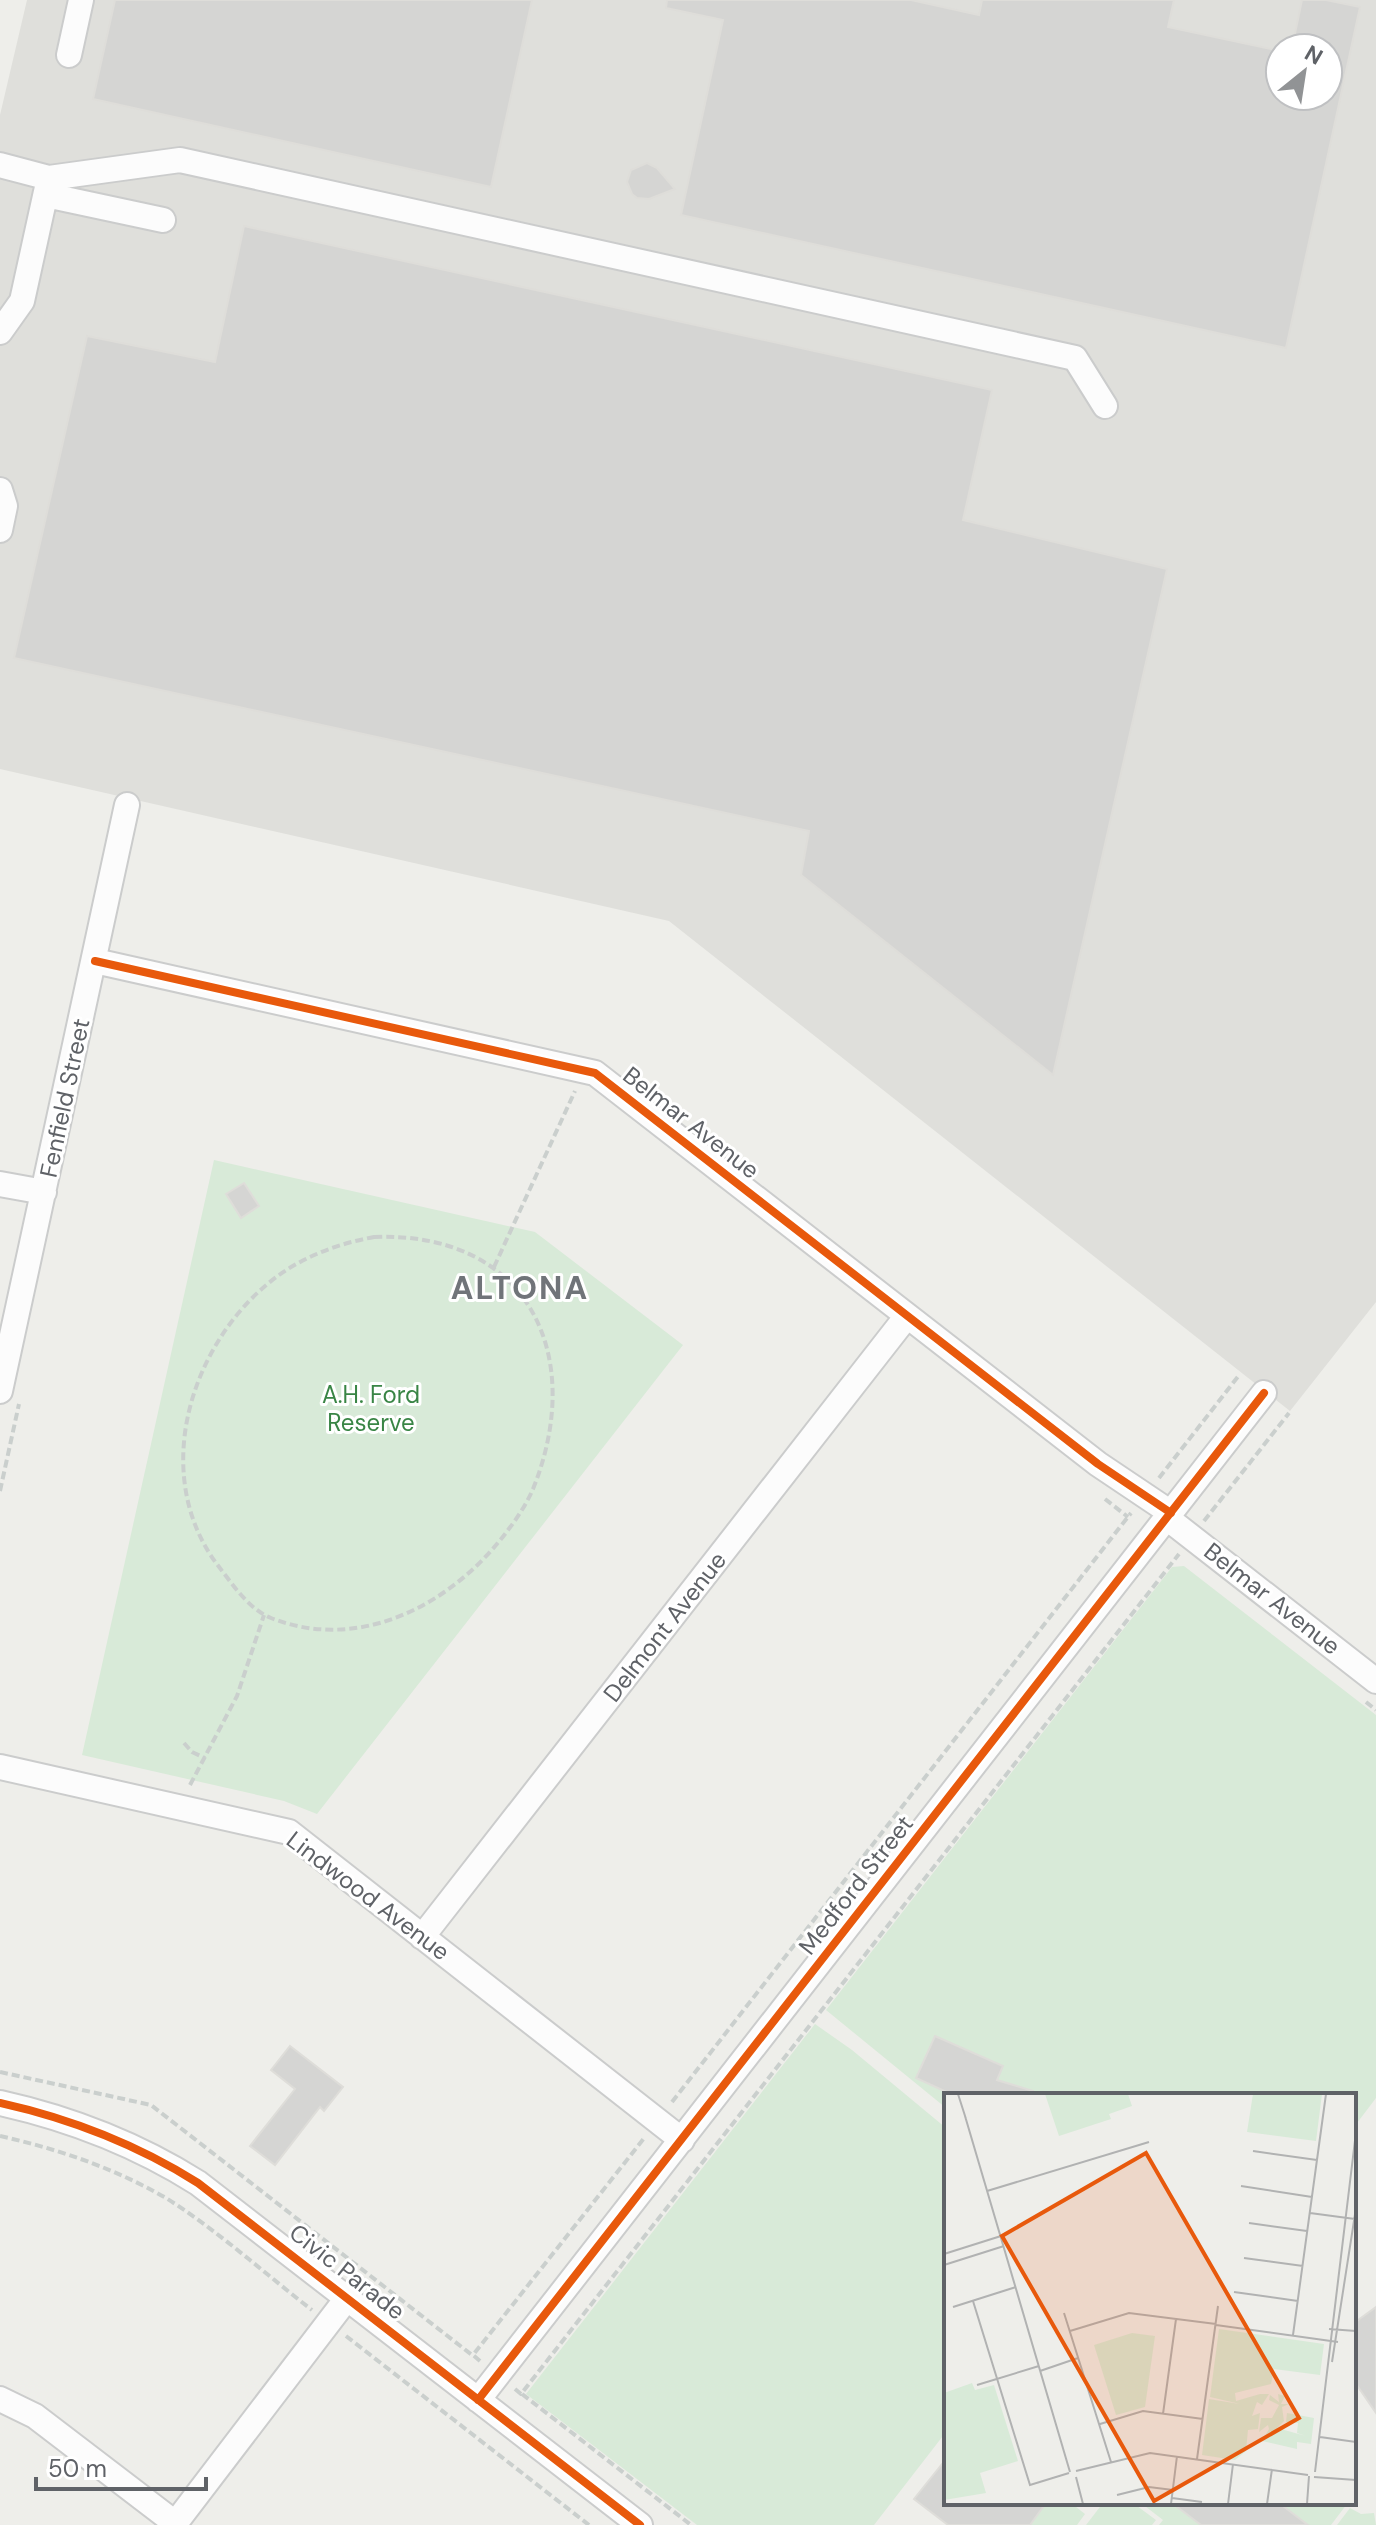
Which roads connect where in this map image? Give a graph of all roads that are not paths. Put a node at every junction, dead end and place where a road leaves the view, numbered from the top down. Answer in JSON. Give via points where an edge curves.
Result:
{"nodes":[{"id":1,"x":81,"y":0,"type":"edge"},
{"id":2,"x":69,"y":55,"type":"dead end"},
{"id":3,"x":0,"y":165,"type":"edge"},
{"id":4,"x":48,"y":186,"type":"junction"},
{"id":5,"x":163,"y":220,"type":"dead end"},
{"id":6,"x":0,"y":332,"type":"edge"},
{"id":7,"x":1105,"y":406,"type":"dead end"},
{"id":8,"x":0,"y":490,"type":"edge"},
{"id":9,"x":0,"y":530,"type":"edge"},
{"id":10,"x":127,"y":805,"type":"dead end"},
{"id":11,"x":95,"y":961,"type":"junction"},
{"id":12,"x":0,"y":1184,"type":"edge"},
{"id":13,"x":44,"y":1192,"type":"junction"},
{"id":14,"x":907,"y":1316,"type":"junction"},
{"id":15,"x":0,"y":1391,"type":"edge"},
{"id":16,"x":1264,"y":1393,"type":"dead end"},
{"id":17,"x":1167,"y":1519,"type":"junction"},
{"id":18,"x":1376,"y":1681,"type":"edge"},
{"id":19,"x":0,"y":1767,"type":"edge"},
{"id":20,"x":422,"y":1937,"type":"junction"},
{"id":21,"x":0,"y":2103,"type":"edge"},
{"id":22,"x":682,"y":2140,"type":"junction"},
{"id":23,"x":348,"y":2297,"type":"junction"},
{"id":24,"x":0,"y":2399,"type":"edge"},
{"id":25,"x":478,"y":2400,"type":"junction"},
{"id":26,"x":174,"y":2524,"type":"edge"},
{"id":27,"x":640,"y":2525,"type":"edge"}],
"edges":[{"from":1,"to":2,"type":"street"},
{"from":3,"to":4,"type":"street"},
{"from":4,"to":5,"type":"street"},
{"from":4,"to":6,"type":"street","via":[[22,301]]},
{"from":4,"to":7,"type":"street","via":[[180,160],[1075,358]]},
{"from":8,"to":9,"type":"street","via":[[5,506]]},
{"from":10,"to":11,"type":"street","name":"Fenfield Street"},
{"from":11,"to":13,"type":"street","name":"Fenfield Street"},
{"from":11,"to":14,"type":"street","name":"Belmar Avenue","via":[[595,1073]]},
{"from":12,"to":13,"type":"street"},
{"from":13,"to":15,"type":"street","name":"Fenfield Street"},
{"from":14,"to":17,"type":"street","name":"Belmar Avenue"},
{"from":14,"to":20,"type":"street","name":"Delmont Avenue"},
{"from":16,"to":17,"type":"street","name":"Medford Street"},
{"from":17,"to":18,"type":"street","name":"Belmar Avenue"},
{"from":17,"to":22,"type":"street","name":"Medford Street"},
{"from":19,"to":20,"type":"street","name":"Lindwood Avenue","via":[[289,1832]]},
{"from":20,"to":22,"type":"street","name":"Lindwood Avenue"},
{"from":21,"to":23,"type":"street","name":"Civic Parade","via":[[89,2127],[148,2153],[214,2194]]},
{"from":22,"to":25,"type":"street","name":"Medford Street"},
{"from":23,"to":25,"type":"street","name":"Civic Parade"},
{"from":23,"to":26,"type":"street"},
{"from":24,"to":26,"type":"street","via":[[35,2416]]},
{"from":25,"to":27,"type":"street","name":"Civic Parade"}]}
